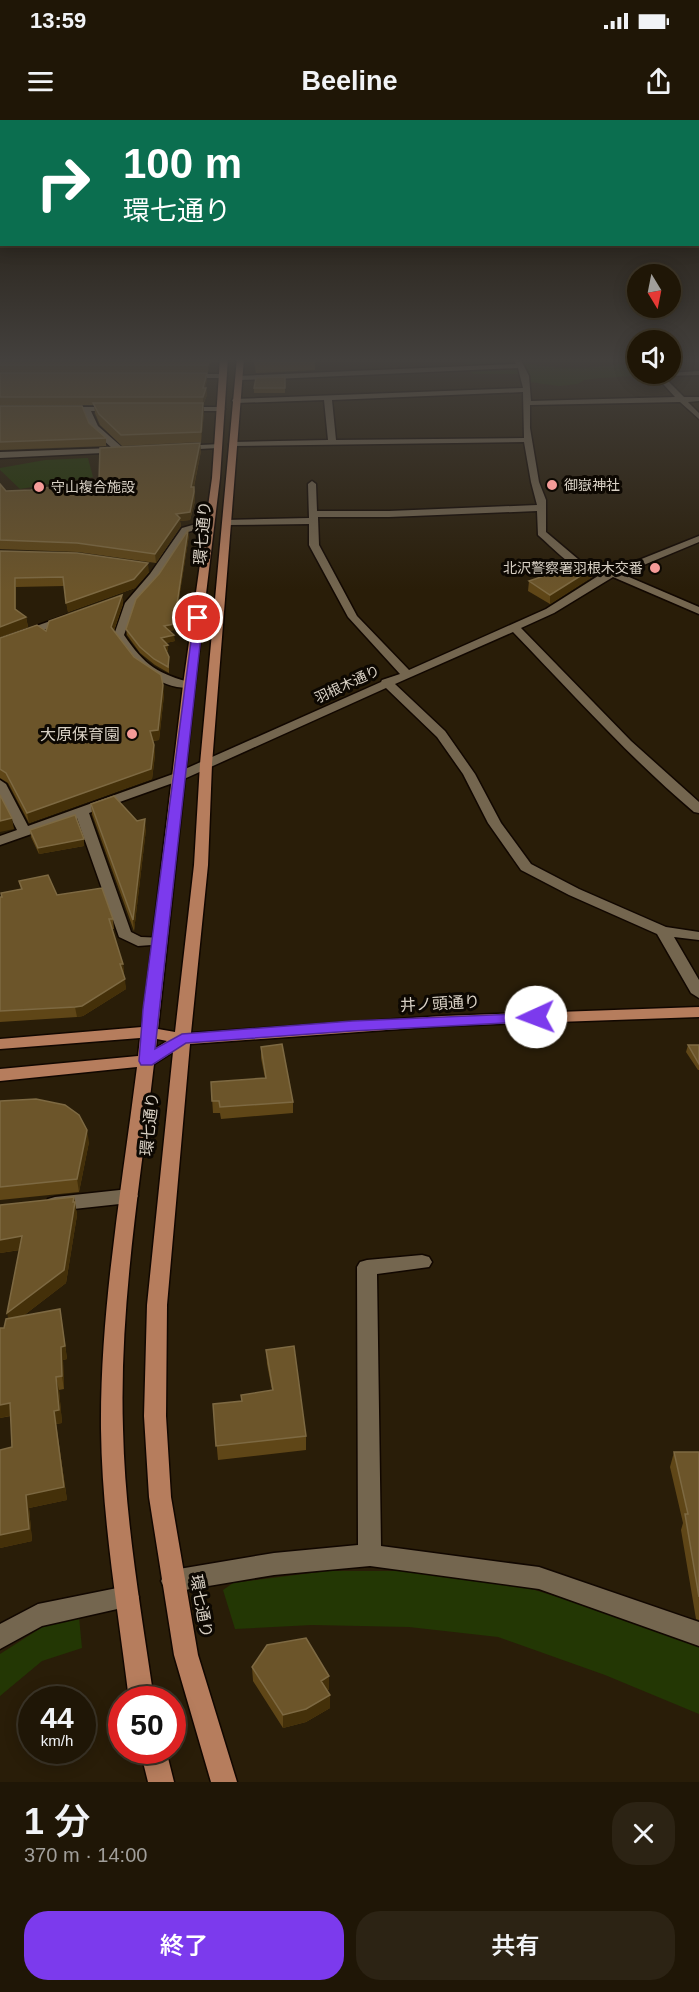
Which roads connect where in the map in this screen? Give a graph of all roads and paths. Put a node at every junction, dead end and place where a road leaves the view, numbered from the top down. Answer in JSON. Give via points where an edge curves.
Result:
{"nodes":[{"id":1,"x":103,"y":436,"type":"edge"},
{"id":2,"x":219,"y":436,"type":"edge"},
{"id":3,"x":234,"y":436,"type":"edge"},
{"id":4,"x":331,"y":436,"type":"edge"},
{"id":5,"x":527,"y":436,"type":"edge"},
{"id":6,"x":528,"y":440,"type":"junction"},
{"id":7,"x":332,"y":442,"type":"junction"},
{"id":8,"x":233,"y":444,"type":"junction"},
{"id":9,"x":218,"y":446,"type":"junction"},
{"id":10,"x":174,"y":448,"type":"edge"},
{"id":11,"x":119,"y":450,"type":"junction"},
{"id":12,"x":130,"y":450,"type":"edge"},
{"id":13,"x":0,"y":455,"type":"edge"},
{"id":14,"x":312,"y":484,"type":"dead end"},
{"id":15,"x":541,"y":508,"type":"junction"},
{"id":16,"x":312,"y":517,"type":"junction"},
{"id":17,"x":227,"y":522,"type":"junction"},
{"id":18,"x":210,"y":523,"type":"junction"},
{"id":19,"x":699,"y":539,"type":"edge"},
{"id":20,"x":608,"y":575,"type":"junction"},
{"id":21,"x":137,"y":593,"type":"junction"},
{"id":22,"x":115,"y":601,"type":"edge"},
{"id":23,"x":699,"y":611,"type":"edge"},
{"id":24,"x":82,"y":613,"type":"edge"},
{"id":25,"x":514,"y":627,"type":"junction"},
{"id":26,"x":0,"y":643,"type":"edge"},
{"id":27,"x":406,"y":673,"type":"junction"},
{"id":28,"x":386,"y":682,"type":"junction"},
{"id":29,"x":189,"y":685,"type":"junction"},
{"id":30,"x":206,"y":764,"type":"junction"},
{"id":31,"x":180,"y":776,"type":"junction"},
{"id":32,"x":0,"y":784,"type":"edge"},
{"id":33,"x":699,"y":809,"type":"edge"},
{"id":34,"x":82,"y":812,"type":"junction"},
{"id":35,"x":24,"y":832,"type":"junction"},
{"id":36,"x":0,"y":841,"type":"edge"},
{"id":37,"x":663,"y":931,"type":"junction"},
{"id":38,"x":699,"y":936,"type":"edge"},
{"id":39,"x":160,"y":941,"type":"junction"},
{"id":40,"x":699,"y":993,"type":"edge"},
{"id":41,"x":699,"y":1012,"type":"edge"},
{"id":42,"x":149,"y":1032,"type":"junction"},
{"id":43,"x":182,"y":1039,"type":"junction"},
{"id":44,"x":0,"y":1044,"type":"edge"},
{"id":45,"x":146,"y":1061,"type":"junction"},
{"id":46,"x":0,"y":1074,"type":"edge"},
{"id":47,"x":129,"y":1196,"type":"junction"},
{"id":48,"x":35,"y":1206,"type":"edge"},
{"id":49,"x":422,"y":1262,"type":"dead end"},
{"id":50,"x":370,"y":1555,"type":"junction"},
{"id":51,"x":173,"y":1581,"type":"junction"},
{"id":52,"x":127,"y":1597,"type":"junction"},
{"id":53,"x":699,"y":1634,"type":"edge"},
{"id":54,"x":0,"y":1637,"type":"edge"},
{"id":55,"x":140,"y":1686,"type":"edge"},
{"id":56,"x":156,"y":1764,"type":"edge"},
{"id":57,"x":160,"y":1782,"type":"edge"},
{"id":58,"x":225,"y":1782,"type":"edge"}],
"edges":[{"from":1,"to":11,"type":"street"},
{"from":2,"to":9,"type":"main road","name":"環七通り"},
{"from":3,"to":8,"type":"main road","name":"環七通り"},
{"from":4,"to":7,"type":"street"},
{"from":5,"to":6,"type":"street"},
{"from":6,"to":7,"type":"street"},
{"from":6,"to":15,"type":"street"},
{"from":7,"to":8,"type":"street"},
{"from":8,"to":17,"type":"main road","name":"環七通り"},
{"from":9,"to":10,"type":"street"},
{"from":9,"to":18,"type":"main road","name":"環七通り"},
{"from":11,"to":12,"type":"street"},
{"from":11,"to":13,"type":"street"},
{"from":14,"to":16,"type":"street"},
{"from":15,"to":16,"type":"street"},
{"from":15,"to":20,"type":"street","via":[[541,533],[582,567]]},
{"from":16,"to":17,"type":"street"},
{"from":16,"to":27,"type":"street","via":[[314,545],[353,616]]},
{"from":17,"to":30,"type":"main road","name":"環七通り"},
{"from":18,"to":21,"type":"street","via":[[185,530],[152,567],[153,576]]},
{"from":18,"to":29,"type":"main road","name":"環七通り"},
{"from":19,"to":20,"type":"street","name":"羽根木通り"},
{"from":20,"to":23,"type":"street"},
{"from":20,"to":25,"type":"street","name":"羽根木通り","via":[[550,611]]},
{"from":21,"to":22,"type":"street"},
{"from":21,"to":29,"type":"street","via":[[123,616],[119,635],[135,658],[153,673],[168,683]]},
{"from":24,"to":26,"type":"street"},
{"from":25,"to":27,"type":"street","name":"羽根木通り"},
{"from":25,"to":33,"type":"street","via":[[626,746]]},
{"from":27,"to":28,"type":"street","name":"羽根木通り"},
{"from":28,"to":30,"type":"street","name":"羽根木通り"},
{"from":28,"to":37,"type":"street","via":[[441,734],[526,867]]},
{"from":29,"to":31,"type":"main road","name":"環七通り"},
{"from":30,"to":31,"type":"street","name":"羽根木通り"},
{"from":30,"to":43,"type":"main road","name":"環七通り","via":[[201,865]]},
{"from":31,"to":34,"type":"street","name":"羽根木通り"},
{"from":31,"to":39,"type":"main road","name":"環七通り"},
{"from":32,"to":35,"type":"street"},
{"from":34,"to":35,"type":"street","name":"羽根木通り"},
{"from":34,"to":39,"type":"street","via":[[124,934],[138,942]]},
{"from":35,"to":36,"type":"street","name":"羽根木通り"},
{"from":37,"to":38,"type":"street"},
{"from":37,"to":40,"type":"street"},
{"from":39,"to":42,"type":"main road","name":"環七通り"},
{"from":41,"to":43,"type":"main road","name":"井ノ頭通り","via":[[442,1021]]},
{"from":42,"to":43,"type":"main road","name":"井ノ頭通り"},
{"from":42,"to":44,"type":"main road","name":"井ノ頭通り"},
{"from":42,"to":45,"type":"main road","name":"環七通り"},
{"from":43,"to":45,"type":"main road","name":"井ノ頭通り"},
{"from":43,"to":51,"type":"main road","name":"環七通り","via":[[157,1305],[155,1416],[160,1497]]},
{"from":45,"to":46,"type":"main road","name":"井ノ頭通り"},
{"from":45,"to":47,"type":"main road","name":"環七通り"},
{"from":47,"to":48,"type":"street"},
{"from":47,"to":52,"type":"main road","name":"環七通り","via":[[116,1309],[111,1426]]},
{"from":49,"to":50,"type":"street","via":[[367,1267]]},
{"from":50,"to":51,"type":"street","via":[[273,1564]]},
{"from":50,"to":53,"type":"street","via":[[539,1578]]},
{"from":51,"to":58,"type":"main road","name":"環七通り","via":[[186,1655]]},
{"from":52,"to":54,"type":"street","via":[[38,1615]]},
{"from":52,"to":55,"type":"main road","name":"環七通り"},
{"from":56,"to":57,"type":"main road"}]}
